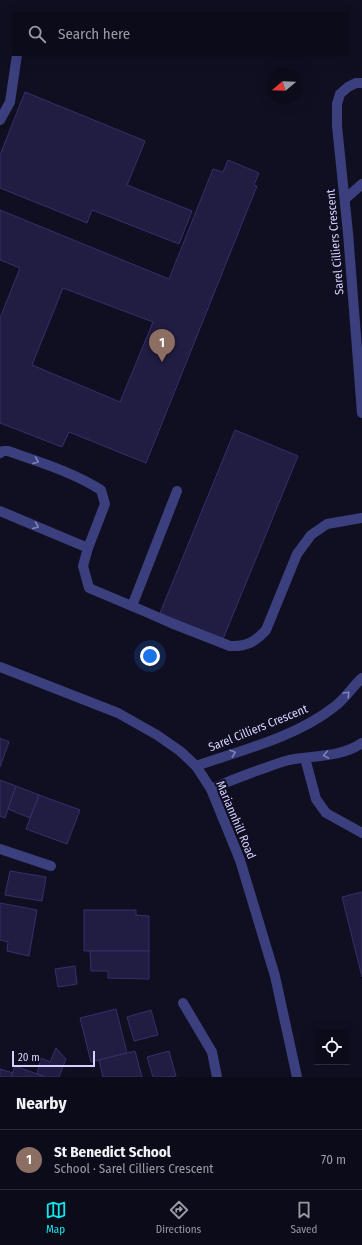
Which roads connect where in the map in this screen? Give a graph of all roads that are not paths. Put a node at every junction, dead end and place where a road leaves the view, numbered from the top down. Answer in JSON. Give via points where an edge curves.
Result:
{"nodes":[{"id":1,"x":17,"y":56,"type":"edge"},
{"id":2,"x":362,"y":83,"type":"edge"},
{"id":3,"x":0,"y":120,"type":"edge"},
{"id":4,"x":362,"y":184,"type":"edge"},
{"id":5,"x":344,"y":199,"type":"junction"},
{"id":6,"x":357,"y":292,"type":"edge"},
{"id":7,"x":362,"y":413,"type":"edge"},
{"id":8,"x":0,"y":453,"type":"edge"},
{"id":9,"x":177,"y":492,"type":"dead end"},
{"id":10,"x":0,"y":511,"type":"edge"},
{"id":11,"x":362,"y":518,"type":"edge"},
{"id":12,"x":88,"y":548,"type":"junction"},
{"id":13,"x":132,"y":606,"type":"junction"},
{"id":14,"x":0,"y":667,"type":"edge"},
{"id":15,"x":362,"y":678,"type":"edge"},
{"id":16,"x":362,"y":743,"type":"edge"},
{"id":17,"x":353,"y":749,"type":"junction"},
{"id":18,"x":362,"y":755,"type":"edge"},
{"id":19,"x":305,"y":758,"type":"junction"},
{"id":20,"x":196,"y":766,"type":"junction"},
{"id":21,"x":211,"y":789,"type":"junction"},
{"id":22,"x":362,"y":833,"type":"edge"},
{"id":23,"x":0,"y":850,"type":"edge"},
{"id":24,"x":51,"y":866,"type":"dead end"},
{"id":25,"x":183,"y":1003,"type":"dead end"},
{"id":26,"x":217,"y":1077,"type":"edge"},
{"id":27,"x":297,"y":1077,"type":"edge"}],
"edges":[{"from":1,"to":3,"type":"street","via":[[10,102]]},
{"from":2,"to":5,"type":"street","name":"Sarel Cilliers Crescent","via":[[348,87],[340,94],[336,104]]},
{"from":4,"to":5,"type":"street"},
{"from":5,"to":6,"type":"street","name":"Sarel Cilliers Crescent"},
{"from":6,"to":7,"type":"street","name":"Sarel Cilliers Crescent"},
{"from":8,"to":12,"type":"street","one_way":true,"via":[[8,451],[79,477],[102,490],[105,504]]},
{"from":9,"to":13,"type":"street"},
{"from":10,"to":12,"type":"street","one_way":true},
{"from":11,"to":13,"type":"street","via":[[327,524],[311,535],[296,554],[266,630],[258,639],[240,647],[230,646]]},
{"from":12,"to":13,"type":"street","via":[[83,566],[89,588]]},
{"from":14,"to":20,"type":"street","name":"Mariannhill Road","via":[[118,713],[157,735]]},
{"from":20,"to":15,"type":"street","name":"Sarel Cilliers Crescent","one_way":true,"via":[[296,730],[313,721],[336,706]]},
{"from":16,"to":17,"type":"street"},
{"from":17,"to":18,"type":"street"},
{"from":17,"to":19,"type":"street","one_way":true},
{"from":19,"to":21,"type":"street","via":[[288,760]]},
{"from":19,"to":22,"type":"street","via":[[316,799],[326,813]]},
{"from":20,"to":21,"type":"street","name":"Mariannhill Road"},
{"from":21,"to":27,"type":"street","name":"Mariannhill Road","via":[[240,860],[275,976]]},
{"from":23,"to":24,"type":"street"},
{"from":25,"to":26,"type":"street","via":[[212,1052]]}]}
